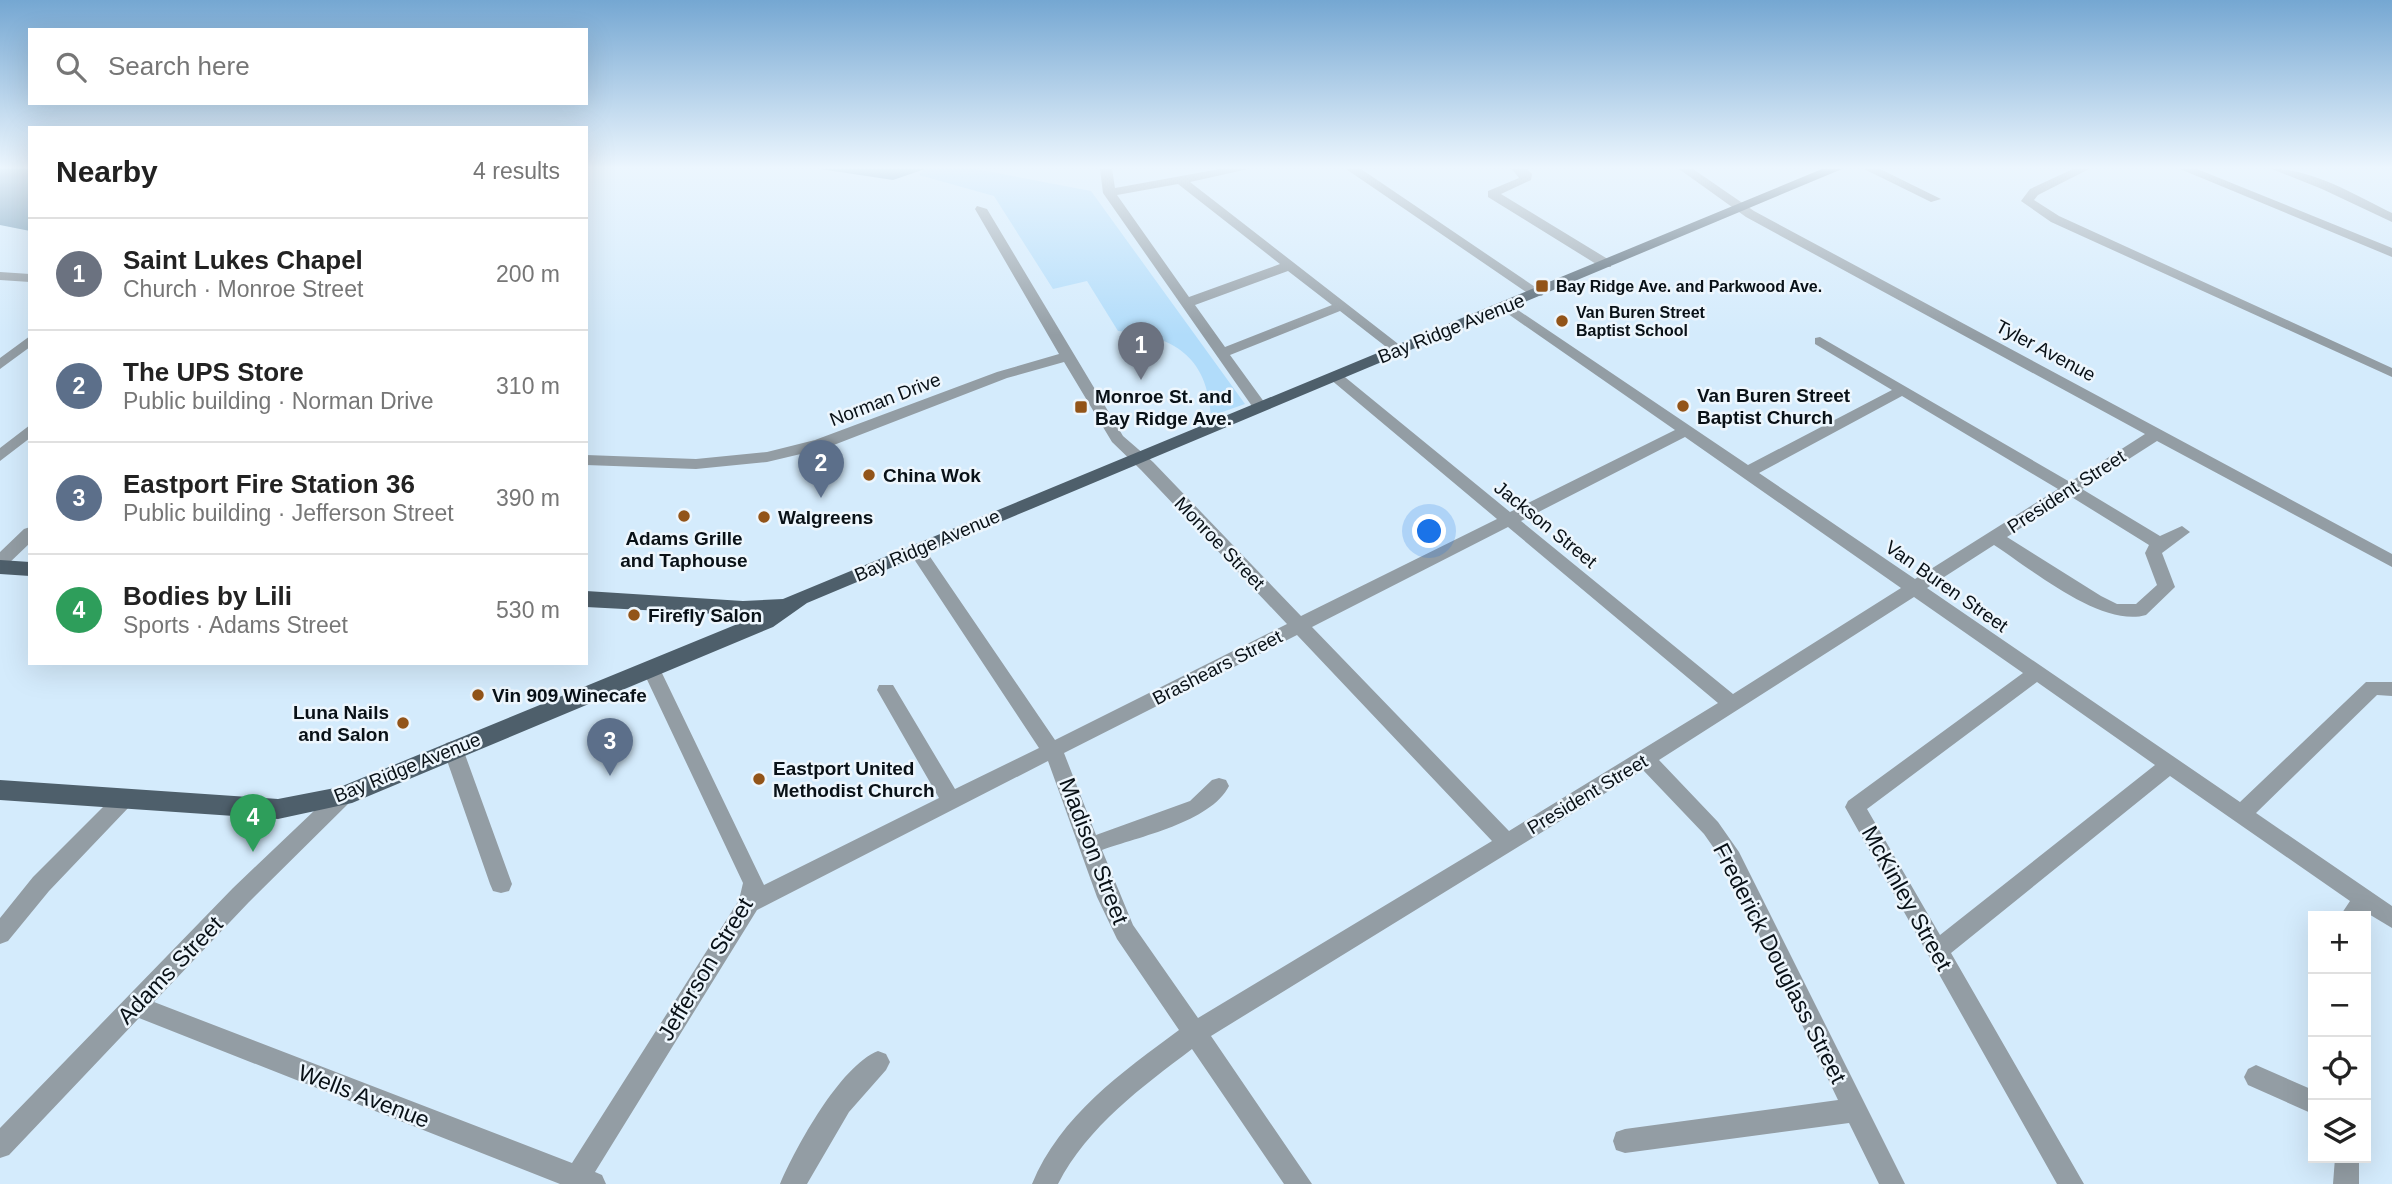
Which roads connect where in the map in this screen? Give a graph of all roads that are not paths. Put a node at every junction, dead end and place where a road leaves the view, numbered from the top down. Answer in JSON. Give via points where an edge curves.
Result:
{"nodes":[{"id":1,"x":990,"y":224,"type":"edge"},
{"id":2,"x":1131,"y":224,"type":"edge"},
{"id":3,"x":1238,"y":224,"type":"edge"},
{"id":4,"x":1435,"y":224,"type":"edge"},
{"id":5,"x":1541,"y":224,"type":"edge"},
{"id":6,"x":1700,"y":224,"type":"edge"},
{"id":7,"x":1769,"y":224,"type":"edge"},
{"id":8,"x":2066,"y":224,"type":"edge"},
{"id":9,"x":2322,"y":224,"type":"edge"},
{"id":10,"x":2392,"y":253,"type":"edge"},
{"id":11,"x":1606,"y":264,"type":"junction"},
{"id":12,"x":1291,"y":265,"type":"junction"},
{"id":13,"x":0,"y":276,"type":"edge"},
{"id":14,"x":28,"y":278,"type":"edge"},
{"id":15,"x":1538,"y":293,"type":"junction"},
{"id":16,"x":1187,"y":303,"type":"junction"},
{"id":17,"x":1343,"y":305,"type":"junction"},
{"id":18,"x":1506,"y":306,"type":"junction"},
{"id":19,"x":1820,"y":341,"type":"dead end"},
{"id":20,"x":26,"y":346,"type":"edge"},
{"id":21,"x":0,"y":347,"type":"edge"},
{"id":22,"x":1399,"y":350,"type":"junction"},
{"id":23,"x":1223,"y":353,"type":"junction"},
{"id":24,"x":1068,"y":356,"type":"junction"},
{"id":25,"x":0,"y":365,"type":"edge"},
{"id":26,"x":2392,"y":373,"type":"edge"},
{"id":27,"x":1335,"y":376,"type":"junction"},
{"id":28,"x":1901,"y":391,"type":"junction"},
{"id":29,"x":1259,"y":406,"type":"junction"},
{"id":30,"x":1685,"y":431,"type":"junction"},
{"id":31,"x":28,"y":432,"type":"edge"},
{"id":32,"x":2157,"y":434,"type":"junction"},
{"id":33,"x":0,"y":456,"type":"edge"},
{"id":34,"x":1138,"y":457,"type":"junction"},
{"id":35,"x":588,"y":460,"type":"edge"},
{"id":36,"x":1746,"y":473,"type":"junction"},
{"id":37,"x":2068,"y":490,"type":"junction"},
{"id":38,"x":1506,"y":519,"type":"junction"},
{"id":39,"x":2182,"y":532,"type":"dead end"},
{"id":40,"x":28,"y":535,"type":"edge"},
{"id":41,"x":1994,"y":537,"type":"junction"},
{"id":42,"x":2159,"y":544,"type":"junction"},
{"id":43,"x":916,"y":549,"type":"junction"},
{"id":44,"x":2392,"y":561,"type":"edge"},
{"id":45,"x":0,"y":565,"type":"edge"},
{"id":46,"x":28,"y":569,"type":"edge"},
{"id":47,"x":1914,"y":588,"type":"junction"},
{"id":48,"x":800,"y":598,"type":"junction"},
{"id":49,"x":588,"y":599,"type":"edge"},
{"id":50,"x":743,"y":609,"type":"junction"},
{"id":51,"x":1299,"y":625,"type":"junction"},
{"id":52,"x":692,"y":653,"type":"junction"},
{"id":53,"x":651,"y":669,"type":"junction"},
{"id":54,"x":2036,"y":673,"type":"junction"},
{"id":55,"x":2392,"y":689,"type":"edge"},
{"id":56,"x":886,"y":690,"type":"dead end"},
{"id":57,"x":1731,"y":703,"type":"junction"},
{"id":58,"x":453,"y":749,"type":"junction"},
{"id":59,"x":1053,"y":751,"type":"junction"},
{"id":60,"x":1644,"y":759,"type":"junction"},
{"id":61,"x":2171,"y":764,"type":"junction"},
{"id":62,"x":1219,"y":786,"type":"dead end"},
{"id":63,"x":0,"y":790,"type":"edge"},
{"id":64,"x":343,"y":796,"type":"junction"},
{"id":65,"x":123,"y":800,"type":"junction"},
{"id":66,"x":952,"y":802,"type":"junction"},
{"id":67,"x":295,"y":806,"type":"junction"},
{"id":68,"x":2243,"y":813,"type":"junction"},
{"id":69,"x":1507,"y":843,"type":"junction"},
{"id":70,"x":295,"y":844,"type":"junction"},
{"id":71,"x":1088,"y":846,"type":"junction"},
{"id":72,"x":501,"y":884,"type":"dead end"},
{"id":73,"x":749,"y":903,"type":"junction"},
{"id":74,"x":2358,"y":908,"type":"edge"},
{"id":75,"x":2392,"y":918,"type":"edge"},
{"id":76,"x":0,"y":934,"type":"edge"},
{"id":77,"x":1936,"y":951,"type":"junction"},
{"id":78,"x":136,"y":1006,"type":"junction"},
{"id":79,"x":1195,"y":1033,"type":"junction"},
{"id":80,"x":877,"y":1062,"type":"dead end"},
{"id":81,"x":2256,"y":1077,"type":"dead end"},
{"id":82,"x":2308,"y":1100,"type":"edge"},
{"id":83,"x":1854,"y":1110,"type":"junction"},
{"id":84,"x":1625,"y":1141,"type":"dead end"},
{"id":85,"x":0,"y":1146,"type":"edge"},
{"id":86,"x":2347,"y":1163,"type":"edge"},
{"id":87,"x":581,"y":1182,"type":"edge"},
{"id":88,"x":793,"y":1184,"type":"edge"},
{"id":89,"x":1045,"y":1184,"type":"edge"},
{"id":90,"x":1300,"y":1184,"type":"edge"},
{"id":91,"x":1892,"y":1184,"type":"edge"},
{"id":92,"x":2071,"y":1184,"type":"edge"},
{"id":93,"x":2346,"y":1184,"type":"edge"}],
"edges":[{"from":1,"to":24,"type":"street","name":"Monroe Street"},
{"from":2,"to":16,"type":"street"},
{"from":3,"to":12,"type":"street"},
{"from":4,"to":15,"type":"street"},
{"from":5,"to":11,"type":"street"},
{"from":6,"to":11,"type":"main road","name":"Bay Ridge Avenue"},
{"from":7,"to":32,"type":"street","name":"Tyler Avenue"},
{"from":8,"to":26,"type":"street"},
{"from":9,"to":10,"type":"street"},
{"from":11,"to":15,"type":"main road","name":"Bay Ridge Avenue"},
{"from":12,"to":16,"type":"street"},
{"from":12,"to":17,"type":"street"},
{"from":13,"to":14,"type":"street"},
{"from":15,"to":18,"type":"main road","name":"Bay Ridge Avenue"},
{"from":16,"to":23,"type":"street"},
{"from":17,"to":22,"type":"street"},
{"from":17,"to":23,"type":"street"},
{"from":18,"to":22,"type":"main road","name":"Bay Ridge Avenue"},
{"from":18,"to":30,"type":"street","name":"Van Buren Street"},
{"from":19,"to":28,"type":"street"},
{"from":20,"to":21,"type":"street"},
{"from":20,"to":25,"type":"street"},
{"from":22,"to":27,"type":"main road","name":"Bay Ridge Avenue"},
{"from":23,"to":29,"type":"street"},
{"from":24,"to":34,"type":"street","name":"Monroe Street","via":[[1107,426]]},
{"from":24,"to":35,"type":"street","name":"Norman Drive","via":[[1002,375],[809,448],[696,464]]},
{"from":27,"to":29,"type":"main road","name":"Bay Ridge Avenue"},
{"from":27,"to":38,"type":"street","name":"Jackson Street"},
{"from":28,"to":36,"type":"street"},
{"from":28,"to":37,"type":"street"},
{"from":29,"to":34,"type":"main road","name":"Bay Ridge Avenue"},
{"from":30,"to":36,"type":"street","name":"Van Buren Street"},
{"from":30,"to":38,"type":"street","name":"Brashears Street"},
{"from":31,"to":33,"type":"street"},
{"from":32,"to":37,"type":"street","name":"President Street"},
{"from":32,"to":44,"type":"street","name":"Tyler Avenue"},
{"from":34,"to":43,"type":"main road","name":"Bay Ridge Avenue"},
{"from":34,"to":51,"type":"street","name":"Monroe Street"},
{"from":36,"to":47,"type":"street","name":"Van Buren Street"},
{"from":37,"to":41,"type":"street","name":"President Street"},
{"from":37,"to":42,"type":"street"},
{"from":38,"to":51,"type":"street","name":"Brashears Street"},
{"from":38,"to":57,"type":"street","name":"Jackson Street"},
{"from":39,"to":42,"type":"street"},
{"from":40,"to":45,"type":"street"},
{"from":41,"to":42,"type":"street","via":[[2115,610],[2140,610],[2166,587],[2153,553]]},
{"from":41,"to":47,"type":"street","name":"President Street"},
{"from":43,"to":48,"type":"main road","name":"Bay Ridge Avenue"},
{"from":43,"to":59,"type":"street","name":"Madison Street"},
{"from":45,"to":46,"type":"main road"},
{"from":47,"to":54,"type":"street","name":"Van Buren Street"},
{"from":47,"to":57,"type":"street","name":"President Street"},
{"from":48,"to":50,"type":"main road","via":[[784,605]]},
{"from":48,"to":52,"type":"main road","name":"Bay Ridge Avenue","via":[[771,619]]},
{"from":49,"to":50,"type":"main road"},
{"from":50,"to":52,"type":"main road","via":[[731,627]]},
{"from":51,"to":59,"type":"street","name":"Brashears Street"},
{"from":51,"to":69,"type":"street","name":"Monroe Street"},
{"from":52,"to":53,"type":"main road","name":"Bay Ridge Avenue"},
{"from":53,"to":58,"type":"main road","name":"Bay Ridge Avenue"},
{"from":53,"to":73,"type":"street","name":"Jefferson Street","via":[[754,883]]},
{"from":54,"to":61,"type":"street","name":"Van Buren Street"},
{"from":54,"to":77,"type":"street","name":"McKinley Street","via":[[1855,807]]},
{"from":55,"to":68,"type":"street","via":[[2373,687]]},
{"from":56,"to":66,"type":"street"},
{"from":57,"to":60,"type":"street","name":"President Street"},
{"from":58,"to":64,"type":"main road","name":"Bay Ridge Avenue"},
{"from":58,"to":72,"type":"street"},
{"from":59,"to":66,"type":"street","name":"Brashears Street"},
{"from":59,"to":71,"type":"street","name":"Madison Street","via":[[1073,794]]},
{"from":60,"to":69,"type":"street","name":"President Street"},
{"from":60,"to":83,"type":"street","name":"Frederick Douglass Street","via":[[1711,828],[1732,858]]},
{"from":61,"to":68,"type":"street","name":"Van Buren Street"},
{"from":61,"to":77,"type":"street"},
{"from":62,"to":71,"type":"street","via":[[1197,807]]},
{"from":63,"to":65,"type":"main road","name":"Bay Ridge Avenue"},
{"from":64,"to":67,"type":"main road","name":"Bay Ridge Avenue"},
{"from":64,"to":70,"type":"street","name":"Adams Street"},
{"from":65,"to":67,"type":"main road","name":"Bay Ridge Avenue","via":[[278,809]]},
{"from":65,"to":76,"type":"street","via":[[41,884]]},
{"from":66,"to":73,"type":"street","name":"Brashears Street"},
{"from":67,"to":70,"type":"street","via":[[306,816]]},
{"from":68,"to":74,"type":"street","name":"Van Buren Street"},
{"from":69,"to":79,"type":"street","name":"President Street"},
{"from":70,"to":78,"type":"street","name":"Adams Street"},
{"from":71,"to":79,"type":"street","name":"Madison Street","via":[[1125,932]]},
{"from":73,"to":87,"type":"street","name":"Jefferson Street"},
{"from":74,"to":75,"type":"street","name":"Van Buren Street"},
{"from":77,"to":92,"type":"street","name":"McKinley Street"},
{"from":78,"to":85,"type":"street","name":"Adams Street"},
{"from":78,"to":87,"type":"street","name":"Wells Avenue"},
{"from":79,"to":89,"type":"street","name":"President Street","via":[[1118,1090],[1060,1156]]},
{"from":79,"to":90,"type":"street","name":"Madison Street"},
{"from":80,"to":88,"type":"street","via":[[839,1103]]},
{"from":81,"to":82,"type":"street"},
{"from":83,"to":84,"type":"street"},
{"from":83,"to":91,"type":"street","name":"Frederick Douglass Street"},
{"from":86,"to":93,"type":"street"}]}
